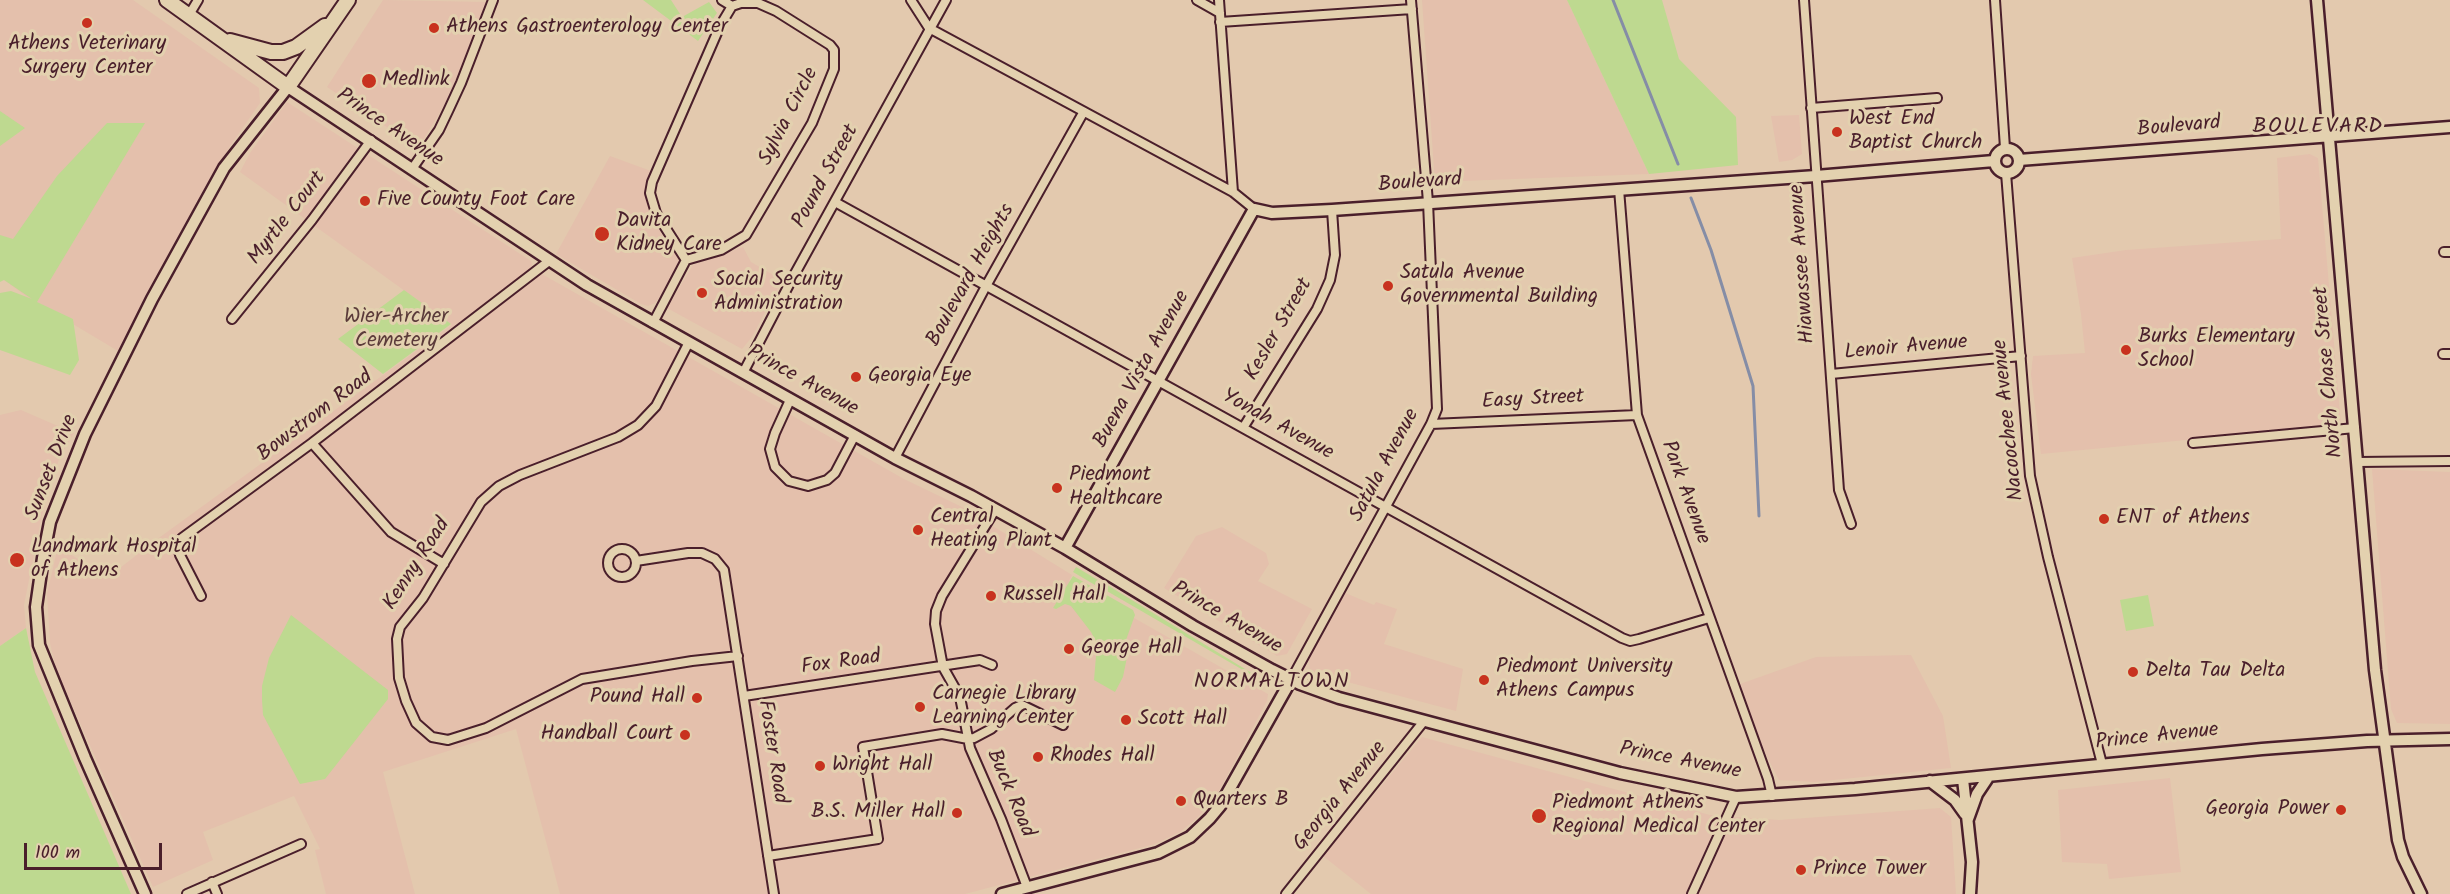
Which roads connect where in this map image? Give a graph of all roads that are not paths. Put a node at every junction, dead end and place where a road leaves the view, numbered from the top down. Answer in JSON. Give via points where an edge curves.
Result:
{"nodes":[{"id":1,"x":167,"y":0,"type":"edge"},
{"id":2,"x":198,"y":0,"type":"edge"},
{"id":3,"x":348,"y":0,"type":"edge"},
{"id":4,"x":493,"y":0,"type":"edge"},
{"id":5,"x":722,"y":0,"type":"edge"},
{"id":6,"x":911,"y":0,"type":"edge"},
{"id":7,"x":946,"y":0,"type":"edge"},
{"id":8,"x":1197,"y":0,"type":"edge"},
{"id":9,"x":1219,"y":0,"type":"edge"},
{"id":10,"x":1804,"y":0,"type":"edge"},
{"id":11,"x":1995,"y":0,"type":"edge"},
{"id":12,"x":2317,"y":0,"type":"edge"},
{"id":13,"x":1412,"y":4,"type":"edge"},
{"id":14,"x":732,"y":6,"type":"junction"},
{"id":15,"x":1220,"y":13,"type":"junction"},
{"id":16,"x":189,"y":15,"type":"junction"},
{"id":17,"x":334,"y":20,"type":"junction"},
{"id":18,"x":1220,"y":22,"type":"junction"},
{"id":19,"x":929,"y":28,"type":"junction"},
{"id":20,"x":221,"y":39,"type":"junction"},
{"id":21,"x":288,"y":87,"type":"junction"},
{"id":22,"x":1937,"y":98,"type":"dead end"},
{"id":23,"x":1811,"y":108,"type":"junction"},
{"id":24,"x":1083,"y":113,"type":"junction"},
{"id":25,"x":2450,"y":127,"type":"edge"},
{"id":26,"x":2328,"y":136,"type":"junction"},
{"id":27,"x":371,"y":140,"type":"junction"},
{"id":28,"x":2005,"y":148,"type":"junction"},
{"id":29,"x":2019,"y":160,"type":"junction"},
{"id":30,"x":1994,"y":161,"type":"junction"},
{"id":31,"x":412,"y":169,"type":"junction"},
{"id":32,"x":2007,"y":173,"type":"junction"},
{"id":33,"x":1816,"y":176,"type":"junction"},
{"id":34,"x":1619,"y":189,"type":"junction"},
{"id":35,"x":1233,"y":192,"type":"junction"},
{"id":36,"x":835,"y":202,"type":"junction"},
{"id":37,"x":1428,"y":202,"type":"junction"},
{"id":38,"x":1254,"y":209,"type":"junction"},
{"id":39,"x":1332,"y":210,"type":"junction"},
{"id":40,"x":686,"y":260,"type":"junction"},
{"id":41,"x":549,"y":261,"type":"junction"},
{"id":42,"x":986,"y":286,"type":"junction"},
{"id":43,"x":232,"y":319,"type":"dead end"},
{"id":44,"x":653,"y":322,"type":"junction"},
{"id":45,"x":689,"y":342,"type":"junction"},
{"id":46,"x":2021,"y":356,"type":"junction"},
{"id":47,"x":743,"y":373,"type":"junction"},
{"id":48,"x":1831,"y":374,"type":"junction"},
{"id":49,"x":1159,"y":381,"type":"junction"},
{"id":50,"x":790,"y":400,"type":"junction"},
{"id":51,"x":1637,"y":415,"type":"junction"},
{"id":52,"x":1431,"y":424,"type":"junction"},
{"id":53,"x":1243,"y":428,"type":"junction"},
{"id":54,"x":2355,"y":428,"type":"junction"},
{"id":55,"x":855,"y":435,"type":"junction"},
{"id":56,"x":312,"y":443,"type":"junction"},
{"id":57,"x":2193,"y":443,"type":"dead end"},
{"id":58,"x":895,"y":458,"type":"junction"},
{"id":59,"x":2450,"y":461,"type":"edge"},
{"id":60,"x":2358,"y":462,"type":"junction"},
{"id":61,"x":1384,"y":506,"type":"junction"},
{"id":62,"x":995,"y":510,"type":"junction"},
{"id":63,"x":1851,"y":524,"type":"dead end"},
{"id":64,"x":1065,"y":548,"type":"junction"},
{"id":65,"x":636,"y":561,"type":"dead end"},
{"id":66,"x":444,"y":564,"type":"junction"},
{"id":67,"x":201,"y":596,"type":"dead end"},
{"id":68,"x":1709,"y":618,"type":"junction"},
{"id":69,"x":738,"y":656,"type":"junction"},
{"id":70,"x":992,"y":665,"type":"dead end"},
{"id":71,"x":943,"y":667,"type":"junction"},
{"id":72,"x":1291,"y":680,"type":"junction"},
{"id":73,"x":744,"y":696,"type":"junction"},
{"id":74,"x":1424,"y":721,"type":"junction"},
{"id":75,"x":1063,"y":725,"type":"dead end"},
{"id":76,"x":968,"y":739,"type":"junction"},
{"id":77,"x":2450,"y":739,"type":"edge"},
{"id":78,"x":2385,"y":740,"type":"junction"},
{"id":79,"x":2102,"y":764,"type":"junction"},
{"id":80,"x":1989,"y":776,"type":"junction"},
{"id":81,"x":1963,"y":778,"type":"junction"},
{"id":82,"x":1930,"y":782,"type":"junction"},
{"id":83,"x":1772,"y":796,"type":"junction"},
{"id":84,"x":1736,"y":797,"type":"junction"},
{"id":85,"x":1968,"y":820,"type":"junction"},
{"id":86,"x":301,"y":844,"type":"dead end"},
{"id":87,"x":768,"y":856,"type":"junction"},
{"id":88,"x":212,"y":882,"type":"junction"},
{"id":89,"x":1027,"y":887,"type":"junction"},
{"id":90,"x":1006,"y":893,"type":"edge"},
{"id":91,"x":145,"y":894,"type":"edge"},
{"id":92,"x":187,"y":894,"type":"edge"},
{"id":93,"x":217,"y":894,"type":"edge"},
{"id":94,"x":774,"y":894,"type":"edge"},
{"id":95,"x":1286,"y":894,"type":"edge"},
{"id":96,"x":1692,"y":894,"type":"edge"},
{"id":97,"x":1970,"y":894,"type":"edge"},
{"id":98,"x":2421,"y":894,"type":"edge"}],
"edges":[{"from":1,"to":16,"type":"highway","name":"Prince Avenue"},
{"from":2,"to":16,"type":"street"},
{"from":3,"to":17,"type":"highway"},
{"from":4,"to":31,"type":"street","via":[[446,116]]},
{"from":5,"to":14,"type":"street"},
{"from":6,"to":19,"type":"street"},
{"from":7,"to":19,"type":"street","name":"Pound Street"},
{"from":8,"to":15,"type":"street"},
{"from":9,"to":15,"type":"street"},
{"from":10,"to":23,"type":"street","name":"Hiawassee Avenue"},
{"from":11,"to":28,"type":"street"},
{"from":12,"to":26,"type":"main road","name":"North Chase Street"},
{"from":13,"to":18,"type":"street"},
{"from":13,"to":37,"type":"street","name":"Satula Avenue"},
{"from":14,"to":40,"type":"street","via":[[704,58],[650,193],[656,213]]},
{"from":14,"to":40,"type":"street","name":"Sylvia Circle","via":[[758,3],[795,22],[830,45],[834,50],[834,69],[812,123],[746,235],[721,250]]},
{"from":15,"to":18,"type":"street"},
{"from":16,"to":20,"type":"highway","name":"Prince Avenue"},
{"from":17,"to":20,"type":"highway","via":[[283,52]]},
{"from":17,"to":21,"type":"highway"},
{"from":18,"to":35,"type":"street"},
{"from":19,"to":24,"type":"street"},
{"from":19,"to":36,"type":"street","name":"Pound Street"},
{"from":20,"to":21,"type":"highway","name":"Prince Avenue"},
{"from":21,"to":27,"type":"main road","name":"Prince Avenue"},
{"from":21,"to":91,"type":"main road","name":"Sunset Drive","via":[[224,168],[152,299],[86,434],[50,522],[43,558],[36,607],[39,645]]},
{"from":22,"to":23,"type":"street"},
{"from":23,"to":33,"type":"street","name":"Hiawassee Avenue"},
{"from":24,"to":35,"type":"street"},
{"from":24,"to":42,"type":"street","name":"Boulevard Heights"},
{"from":25,"to":26,"type":"main road","name":"Boulevard"},
{"from":26,"to":29,"type":"main road","name":"Boulevard"},
{"from":26,"to":54,"type":"main road","name":"North Chase Street"},
{"from":27,"to":31,"type":"main road","name":"Prince Avenue"},
{"from":27,"to":43,"type":"street","name":"Myrtle Court"},
{"from":28,"to":29,"type":"main road","via":[[2015,151]]},
{"from":28,"to":30,"type":"main road","via":[[1997,152]]},
{"from":29,"to":32,"type":"main road","via":[[2016,169]]},
{"from":30,"to":32,"type":"main road","via":[[1998,170]]},
{"from":30,"to":33,"type":"main road","name":"Boulevard"},
{"from":31,"to":41,"type":"main road","name":"Prince Avenue"},
{"from":32,"to":46,"type":"street","name":"Nacoochee Avenue"},
{"from":33,"to":34,"type":"main road","name":"Boulevard"},
{"from":33,"to":48,"type":"street","name":"Hiawassee Avenue"},
{"from":34,"to":37,"type":"main road","name":"Boulevard"},
{"from":34,"to":51,"type":"street","name":"Park Avenue"},
{"from":35,"to":38,"type":"street"},
{"from":36,"to":42,"type":"street","name":"Yonah Avenue"},
{"from":36,"to":47,"type":"street","name":"Pound Street"},
{"from":37,"to":39,"type":"main road","name":"Boulevard"},
{"from":37,"to":52,"type":"street","name":"Satula Avenue","via":[[1437,396]]},
{"from":38,"to":39,"type":"main road","name":"Boulevard","via":[[1272,213]]},
{"from":38,"to":49,"type":"main road","name":"Buena Vista Avenue"},
{"from":39,"to":53,"type":"street","name":"Kesler Street","via":[[1335,255],[1330,280],[1317,309]]},
{"from":40,"to":44,"type":"street"},
{"from":41,"to":44,"type":"main road","name":"Prince Avenue"},
{"from":41,"to":56,"type":"street","name":"Bowstrom Road"},
{"from":42,"to":49,"type":"street","name":"Yonah Avenue"},
{"from":42,"to":58,"type":"street","name":"Boulevard Heights"},
{"from":44,"to":45,"type":"main road","name":"Prince Avenue"},
{"from":45,"to":47,"type":"main road","name":"Prince Avenue"},
{"from":45,"to":66,"type":"street","name":"Kenny Road","via":[[648,416],[618,437],[499,486],[473,513]]},
{"from":46,"to":48,"type":"street","name":"Lenoir Avenue"},
{"from":46,"to":79,"type":"street","name":"Nacoochee Avenue","via":[[2030,476]]},
{"from":47,"to":50,"type":"main road","name":"Prince Avenue"},
{"from":48,"to":63,"type":"street","name":"Hiawassee Avenue","via":[[1839,490]]},
{"from":49,"to":53,"type":"street","name":"Yonah Avenue"},
{"from":49,"to":64,"type":"main road","name":"Buena Vista Avenue"},
{"from":50,"to":55,"type":"main road","name":"Prince Avenue"},
{"from":50,"to":55,"type":"street","via":[[770,449],[775,467],[789,481],[808,486],[827,480],[836,473]]},
{"from":51,"to":52,"type":"street","name":"Easy Street"},
{"from":51,"to":68,"type":"street","name":"Park Avenue"},
{"from":52,"to":61,"type":"street","name":"Satula Avenue"},
{"from":53,"to":61,"type":"street","name":"Yonah Avenue"},
{"from":54,"to":57,"type":"street"},
{"from":54,"to":60,"type":"main road","name":"North Chase Street"},
{"from":55,"to":58,"type":"main road","name":"Prince Avenue"},
{"from":56,"to":66,"type":"street","via":[[391,532]]},
{"from":56,"to":67,"type":"street","name":"Bowstrom Road","via":[[182,538],[178,546],[180,555]]},
{"from":58,"to":62,"type":"main road","name":"Prince Avenue"},
{"from":59,"to":60,"type":"street"},
{"from":60,"to":78,"type":"main road","name":"North Chase Street"},
{"from":61,"to":68,"type":"street","name":"Yonah Avenue","via":[[1622,639],[1630,641]]},
{"from":61,"to":72,"type":"street","name":"Satula Avenue"},
{"from":62,"to":64,"type":"main road","name":"Prince Avenue"},
{"from":62,"to":71,"type":"street","name":"Buck Road","via":[[936,611]]},
{"from":64,"to":72,"type":"main road","name":"Prince Avenue"},
{"from":65,"to":69,"type":"street","name":"Foster Road","via":[[695,552],[715,559],[726,577]]},
{"from":66,"to":69,"type":"street","name":"Kenny Road","via":[[402,623],[397,639],[399,678],[406,701],[416,723],[437,739],[456,738],[486,728],[582,679]]},
{"from":68,"to":83,"type":"street","name":"Park Avenue"},
{"from":69,"to":73,"type":"street","name":"Foster Road"},
{"from":70,"to":71,"type":"street","name":"Fox Road","via":[[980,660]]},
{"from":71,"to":73,"type":"street","name":"Fox Road"},
{"from":71,"to":76,"type":"street","name":"Buck Road","via":[[960,696]]},
{"from":72,"to":74,"type":"main road","name":"Prince Avenue","via":[[1339,698]]},
{"from":72,"to":89,"type":"main road","via":[[1220,806],[1190,837],[1158,853]]},
{"from":73,"to":87,"type":"street","name":"Foster Road"},
{"from":74,"to":84,"type":"main road","name":"Prince Avenue","via":[[1620,773]]},
{"from":74,"to":95,"type":"street","name":"Georgia Avenue"},
{"from":75,"to":76,"type":"street","via":[[1023,705],[991,729]]},
{"from":76,"to":87,"type":"street","via":[[942,734],[863,747],[878,839]]},
{"from":76,"to":89,"type":"street","name":"Buck Road"},
{"from":77,"to":78,"type":"main road","name":"Prince Avenue"},
{"from":78,"to":79,"type":"main road","name":"Prince Avenue"},
{"from":78,"to":98,"type":"main road","name":"North Chase Street","via":[[2399,848]]},
{"from":79,"to":80,"type":"main road","name":"Prince Avenue"},
{"from":80,"to":81,"type":"main road","name":"Prince Avenue"},
{"from":80,"to":85,"type":"main road"},
{"from":81,"to":82,"type":"main road","name":"Prince Avenue"},
{"from":81,"to":85,"type":"main road"},
{"from":82,"to":83,"type":"main road","name":"Prince Avenue"},
{"from":82,"to":85,"type":"main road","via":[[1955,800]]},
{"from":83,"to":84,"type":"main road","name":"Prince Avenue"},
{"from":84,"to":96,"type":"street"},
{"from":85,"to":97,"type":"main road"},
{"from":86,"to":88,"type":"street"},
{"from":87,"to":94,"type":"street","name":"Foster Road"},
{"from":88,"to":92,"type":"street"},
{"from":88,"to":93,"type":"street"},
{"from":89,"to":90,"type":"main road"}]}
